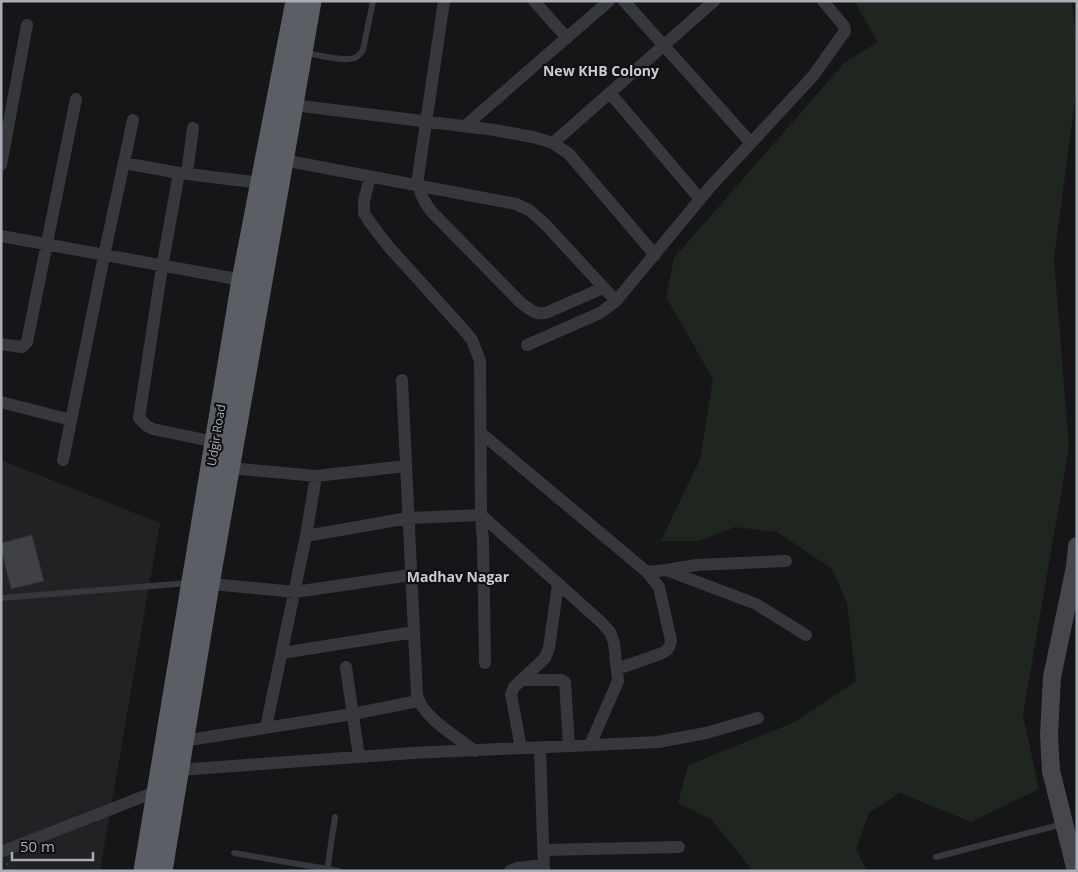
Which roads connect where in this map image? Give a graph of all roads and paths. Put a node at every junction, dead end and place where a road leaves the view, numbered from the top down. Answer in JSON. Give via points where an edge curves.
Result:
{"nodes":[{"id":1,"x":296,"y":1,"type":"edge"},
{"id":2,"x":312,"y":1,"type":"edge"},
{"id":3,"x":373,"y":1,"type":"edge"},
{"id":4,"x":444,"y":1,"type":"edge"},
{"id":5,"x":534,"y":1,"type":"edge"},
{"id":6,"x":610,"y":1,"type":"edge"},
{"id":7,"x":624,"y":1,"type":"edge"},
{"id":8,"x":714,"y":1,"type":"edge"},
{"id":9,"x":823,"y":1,"type":"edge"},
{"id":10,"x":27,"y":25,"type":"dead end"},
{"id":11,"x":567,"y":38,"type":"junction"},
{"id":12,"x":663,"y":46,"type":"junction"},
{"id":13,"x":302,"y":53,"type":"junction"},
{"id":14,"x":610,"y":93,"type":"junction"},
{"id":15,"x":76,"y":99,"type":"dead end"},
{"id":16,"x":293,"y":105,"type":"junction"},
{"id":17,"x":133,"y":120,"type":"dead end"},
{"id":18,"x":427,"y":121,"type":"junction"},
{"id":19,"x":464,"y":126,"type":"junction"},
{"id":20,"x":193,"y":128,"type":"dead end"},
{"id":21,"x":553,"y":143,"type":"junction"},
{"id":22,"x":751,"y":143,"type":"junction"},
{"id":23,"x":283,"y":160,"type":"junction"},
{"id":24,"x":124,"y":163,"type":"junction"},
{"id":25,"x":1,"y":164,"type":"edge"},
{"id":26,"x":183,"y":173,"type":"junction"},
{"id":27,"x":370,"y":177,"type":"junction"},
{"id":28,"x":261,"y":183,"type":"junction"},
{"id":29,"x":418,"y":187,"type":"junction"},
{"id":30,"x":700,"y":200,"type":"junction"},
{"id":31,"x":1,"y":236,"type":"edge"},
{"id":32,"x":47,"y":245,"type":"junction"},
{"id":33,"x":655,"y":255,"type":"junction"},
{"id":34,"x":104,"y":256,"type":"junction"},
{"id":35,"x":162,"y":266,"type":"junction"},
{"id":36,"x":242,"y":280,"type":"junction"},
{"id":37,"x":603,"y":288,"type":"junction"},
{"id":38,"x":260,"y":294,"type":"junction"},
{"id":39,"x":616,"y":301,"type":"junction"},
{"id":40,"x":1,"y":344,"type":"edge"},
{"id":41,"x":527,"y":345,"type":"dead end"},
{"id":42,"x":402,"y":380,"type":"dead end"},
{"id":43,"x":1,"y":402,"type":"edge"},
{"id":44,"x":71,"y":420,"type":"junction"},
{"id":45,"x":481,"y":434,"type":"junction"},
{"id":46,"x":215,"y":442,"type":"junction"},
{"id":47,"x":63,"y":460,"type":"dead end"},
{"id":48,"x":406,"y":466,"type":"junction"},
{"id":49,"x":230,"y":468,"type":"junction"},
{"id":50,"x":316,"y":476,"type":"junction"},
{"id":51,"x":481,"y":515,"type":"junction"},
{"id":52,"x":408,"y":518,"type":"junction"},
{"id":53,"x":306,"y":536,"type":"junction"},
{"id":54,"x":1077,"y":546,"type":"edge"},
{"id":55,"x":786,"y":562,"type":"dead end"},
{"id":56,"x":666,"y":570,"type":"junction"},
{"id":57,"x":647,"y":572,"type":"junction"},
{"id":58,"x":411,"y":576,"type":"junction"},
{"id":59,"x":200,"y":583,"type":"junction"},
{"id":60,"x":558,"y":584,"type":"junction"},
{"id":61,"x":294,"y":592,"type":"junction"},
{"id":62,"x":1,"y":598,"type":"edge"},
{"id":63,"x":414,"y":632,"type":"junction"},
{"id":64,"x":806,"y":636,"type":"dead end"},
{"id":65,"x":282,"y":653,"type":"junction"},
{"id":66,"x":485,"y":663,"type":"dead end"},
{"id":67,"x":346,"y":667,"type":"dead end"},
{"id":68,"x":617,"y":669,"type":"junction"},
{"id":69,"x":522,"y":680,"type":"junction"},
{"id":70,"x":418,"y":701,"type":"junction"},
{"id":71,"x":353,"y":714,"type":"junction"},
{"id":72,"x":758,"y":718,"type":"dead end"},
{"id":73,"x":266,"y":728,"type":"junction"},
{"id":74,"x":183,"y":741,"type":"junction"},
{"id":75,"x":590,"y":745,"type":"junction"},
{"id":76,"x":569,"y":746,"type":"junction"},
{"id":77,"x":521,"y":748,"type":"junction"},
{"id":78,"x":540,"y":748,"type":"junction"},
{"id":79,"x":475,"y":751,"type":"junction"},
{"id":80,"x":359,"y":757,"type":"junction"},
{"id":81,"x":171,"y":781,"type":"junction"},
{"id":82,"x":335,"y":817,"type":"dead end"},
{"id":83,"x":1064,"y":824,"type":"junction"},
{"id":84,"x":679,"y":847,"type":"dead end"},
{"id":85,"x":544,"y":850,"type":"junction"},
{"id":86,"x":1,"y":852,"type":"edge"},
{"id":87,"x":234,"y":853,"type":"dead end"},
{"id":88,"x":936,"y":857,"type":"dead end"},
{"id":89,"x":544,"y":868,"type":"edge"},
{"id":90,"x":327,"y":870,"type":"edge"},
{"id":91,"x":144,"y":871,"type":"edge"},
{"id":92,"x":162,"y":871,"type":"edge"},
{"id":93,"x":339,"y":871,"type":"edge"},
{"id":94,"x":510,"y":871,"type":"edge"},
{"id":95,"x":1076,"y":871,"type":"edge"}],
"edges":[{"from":1,"to":28,"type":"highway","name":"Udgir Road"},
{"from":2,"to":13,"type":"highway","name":"Udgir Road"},
{"from":3,"to":13,"type":"lane","via":[[360,55],[347,59]]},
{"from":4,"to":18,"type":"street"},
{"from":5,"to":11,"type":"street"},
{"from":6,"to":11,"type":"street"},
{"from":7,"to":12,"type":"street"},
{"from":8,"to":12,"type":"street"},
{"from":9,"to":22,"type":"street","via":[[844,26],[844,34],[813,76]]},
{"from":10,"to":25,"type":"street"},
{"from":11,"to":19,"type":"street"},
{"from":12,"to":14,"type":"street"},
{"from":12,"to":22,"type":"street"},
{"from":13,"to":16,"type":"highway","name":"Udgir Road"},
{"from":14,"to":21,"type":"street"},
{"from":14,"to":30,"type":"street"},
{"from":15,"to":32,"type":"street"},
{"from":16,"to":18,"type":"street"},
{"from":16,"to":23,"type":"highway","name":"Udgir Road"},
{"from":17,"to":24,"type":"street"},
{"from":18,"to":19,"type":"street"},
{"from":18,"to":29,"type":"street"},
{"from":19,"to":21,"type":"street"},
{"from":20,"to":26,"type":"street"},
{"from":21,"to":33,"type":"street","via":[[569,154]]},
{"from":22,"to":30,"type":"street"},
{"from":23,"to":27,"type":"street"},
{"from":23,"to":38,"type":"highway","name":"Udgir Road"},
{"from":24,"to":26,"type":"street"},
{"from":24,"to":34,"type":"street"},
{"from":26,"to":28,"type":"street"},
{"from":26,"to":35,"type":"street"},
{"from":27,"to":29,"type":"street"},
{"from":27,"to":45,"type":"street","via":[[364,201],[364,212],[369,221],[472,340],[480,362]]},
{"from":28,"to":36,"type":"highway","name":"Udgir Road"},
{"from":29,"to":37,"type":"street","via":[[516,204],[529,210]]},
{"from":29,"to":37,"type":"street","via":[[431,211],[532,311],[539,314],[548,312]]},
{"from":30,"to":33,"type":"street"},
{"from":31,"to":32,"type":"street"},
{"from":32,"to":34,"type":"street"},
{"from":32,"to":40,"type":"street","via":[[27,342],[22,348]]},
{"from":33,"to":39,"type":"street"},
{"from":34,"to":35,"type":"street"},
{"from":34,"to":44,"type":"street"},
{"from":35,"to":36,"type":"street"},
{"from":35,"to":46,"type":"street","via":[[139,418],[153,430]]},
{"from":36,"to":38,"type":"street"},
{"from":36,"to":46,"type":"highway","name":"Udgir Road"},
{"from":37,"to":39,"type":"street"},
{"from":38,"to":49,"type":"highway","name":"Udgir Road"},
{"from":39,"to":41,"type":"street","via":[[600,313]]},
{"from":42,"to":48,"type":"street"},
{"from":43,"to":44,"type":"street"},
{"from":44,"to":47,"type":"street"},
{"from":45,"to":51,"type":"street"},
{"from":45,"to":57,"type":"street"},
{"from":46,"to":59,"type":"highway","name":"Udgir Road"},
{"from":48,"to":50,"type":"street"},
{"from":48,"to":52,"type":"street"},
{"from":49,"to":50,"type":"street"},
{"from":49,"to":59,"type":"highway","name":"Udgir Road"},
{"from":50,"to":53,"type":"street"},
{"from":51,"to":52,"type":"street"},
{"from":51,"to":60,"type":"street"},
{"from":51,"to":66,"type":"street"},
{"from":52,"to":53,"type":"street"},
{"from":52,"to":58,"type":"street"},
{"from":53,"to":61,"type":"street"},
{"from":54,"to":83,"type":"main road","via":[[1052,676],[1049,735],[1051,772]]},
{"from":55,"to":56,"type":"street","via":[[696,565]]},
{"from":56,"to":57,"type":"street"},
{"from":56,"to":64,"type":"street","via":[[756,604]]},
{"from":57,"to":68,"type":"street","via":[[659,587],[670,646],[667,651]]},
{"from":58,"to":61,"type":"street"},
{"from":58,"to":63,"type":"street"},
{"from":59,"to":61,"type":"street"},
{"from":59,"to":62,"type":"lane"},
{"from":59,"to":74,"type":"highway","name":"Udgir Road"},
{"from":59,"to":81,"type":"highway","name":"Udgir Road"},
{"from":60,"to":68,"type":"street","via":[[610,632]]},
{"from":60,"to":69,"type":"street","via":[[549,648],[545,658]]},
{"from":61,"to":65,"type":"street"},
{"from":63,"to":65,"type":"street"},
{"from":63,"to":70,"type":"street"},
{"from":65,"to":73,"type":"street"},
{"from":67,"to":71,"type":"street"},
{"from":68,"to":75,"type":"street","via":[[618,681]]},
{"from":69,"to":76,"type":"street","via":[[565,682]]},
{"from":69,"to":77,"type":"street","via":[[511,694]]},
{"from":70,"to":71,"type":"street"},
{"from":70,"to":79,"type":"street","via":[[426,714]]},
{"from":71,"to":73,"type":"street"},
{"from":71,"to":80,"type":"street"},
{"from":72,"to":75,"type":"street","via":[[658,742]]},
{"from":73,"to":74,"type":"street"},
{"from":74,"to":81,"type":"highway","name":"Udgir Road"},
{"from":75,"to":76,"type":"street"},
{"from":76,"to":78,"type":"street"},
{"from":77,"to":78,"type":"street"},
{"from":77,"to":79,"type":"street"},
{"from":78,"to":85,"type":"street"},
{"from":79,"to":80,"type":"street"},
{"from":80,"to":81,"type":"street"},
{"from":81,"to":86,"type":"street"},
{"from":81,"to":91,"type":"highway","name":"Udgir Road"},
{"from":81,"to":92,"type":"highway","name":"Udgir Road"},
{"from":82,"to":90,"type":"lane"},
{"from":83,"to":88,"type":"lane"},
{"from":83,"to":95,"type":"main road"},
{"from":84,"to":85,"type":"street"},
{"from":85,"to":89,"type":"street"},
{"from":87,"to":90,"type":"lane"},
{"from":89,"to":94,"type":"street"},
{"from":90,"to":93,"type":"lane"}]}
